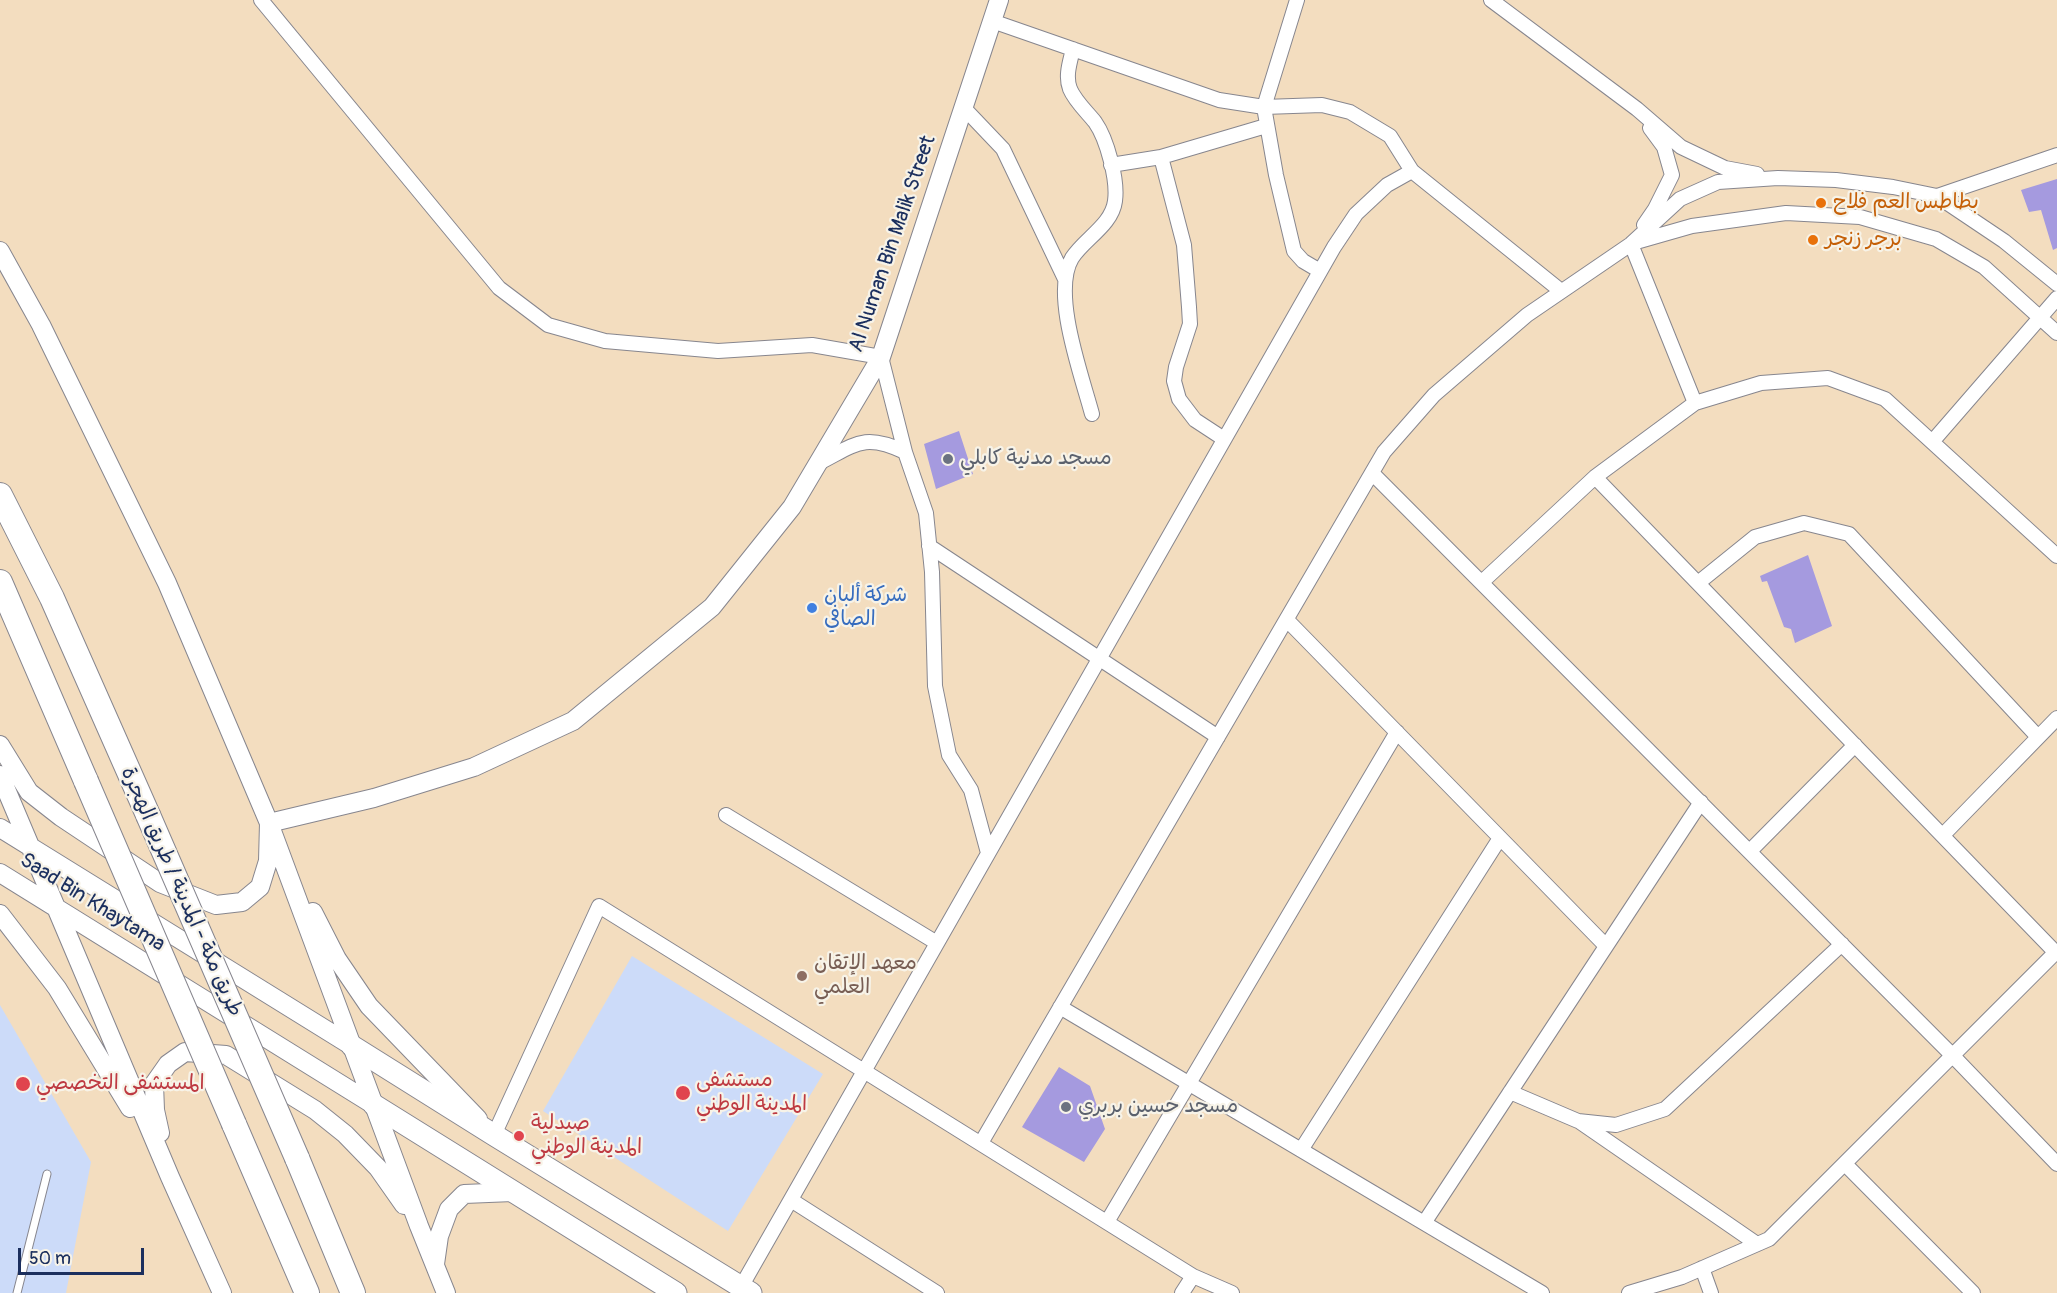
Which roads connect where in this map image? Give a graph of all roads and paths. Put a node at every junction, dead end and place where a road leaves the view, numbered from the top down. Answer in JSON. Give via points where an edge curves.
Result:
{"nodes":[{"id":1,"x":261,"y":0,"type":"edge"},
{"id":2,"x":999,"y":0,"type":"edge"},
{"id":3,"x":1297,"y":0,"type":"edge"},
{"id":4,"x":1491,"y":0,"type":"edge"},
{"id":5,"x":992,"y":21,"type":"junction"},
{"id":6,"x":1072,"y":49,"type":"junction"},
{"id":7,"x":963,"y":107,"type":"junction"},
{"id":8,"x":1264,"y":107,"type":"junction"},
{"id":9,"x":1637,"y":109,"type":"junction"},
{"id":10,"x":1266,"y":126,"type":"junction"},
{"id":11,"x":2057,"y":155,"type":"edge"},
{"id":12,"x":1161,"y":157,"type":"junction"},
{"id":13,"x":1111,"y":165,"type":"junction"},
{"id":14,"x":1412,"y":171,"type":"junction"},
{"id":15,"x":1778,"y":178,"type":"junction"},
{"id":16,"x":1937,"y":196,"type":"junction"},
{"id":17,"x":1631,"y":244,"type":"junction"},
{"id":18,"x":0,"y":251,"type":"edge"},
{"id":19,"x":2057,"y":270,"type":"edge"},
{"id":20,"x":2042,"y":271,"type":"junction"},
{"id":21,"x":1320,"y":272,"type":"junction"},
{"id":22,"x":1065,"y":279,"type":"junction"},
{"id":23,"x":2057,"y":284,"type":"edge"},
{"id":24,"x":1561,"y":291,"type":"junction"},
{"id":25,"x":2057,"y":298,"type":"edge"},
{"id":26,"x":2040,"y":317,"type":"junction"},
{"id":27,"x":2057,"y":333,"type":"edge"},
{"id":28,"x":881,"y":357,"type":"junction"},
{"id":29,"x":1695,"y":403,"type":"junction"},
{"id":30,"x":1092,"y":414,"type":"dead end"},
{"id":31,"x":1224,"y":439,"type":"junction"},
{"id":32,"x":1932,"y":442,"type":"junction"},
{"id":33,"x":905,"y":452,"type":"junction"},
{"id":34,"x":817,"y":464,"type":"junction"},
{"id":35,"x":1372,"y":473,"type":"junction"},
{"id":36,"x":1595,"y":477,"type":"junction"},
{"id":37,"x":0,"y":495,"type":"edge"},
{"id":38,"x":929,"y":546,"type":"junction"},
{"id":39,"x":2057,"y":556,"type":"edge"},
{"id":40,"x":0,"y":582,"type":"edge"},
{"id":41,"x":1482,"y":582,"type":"junction"},
{"id":42,"x":1698,"y":584,"type":"junction"},
{"id":43,"x":1287,"y":620,"type":"junction"},
{"id":44,"x":1099,"y":658,"type":"junction"},
{"id":45,"x":2057,"y":718,"type":"edge"},
{"id":46,"x":1397,"y":732,"type":"junction"},
{"id":47,"x":1218,"y":737,"type":"junction"},
{"id":48,"x":2038,"y":737,"type":"junction"},
{"id":49,"x":0,"y":745,"type":"edge"},
{"id":50,"x":1855,"y":745,"type":"junction"},
{"id":51,"x":0,"y":775,"type":"edge"},
{"id":52,"x":1701,"y":802,"type":"junction"},
{"id":53,"x":726,"y":814,"type":"dead end"},
{"id":54,"x":269,"y":823,"type":"junction"},
{"id":55,"x":0,"y":828,"type":"edge"},
{"id":56,"x":1943,"y":835,"type":"junction"},
{"id":57,"x":1500,"y":838,"type":"junction"},
{"id":58,"x":276,"y":842,"type":"junction"},
{"id":59,"x":30,"y":846,"type":"junction"},
{"id":60,"x":1750,"y":851,"type":"junction"},
{"id":61,"x":988,"y":853,"type":"junction"},
{"id":62,"x":0,"y":873,"type":"edge"},
{"id":63,"x":56,"y":908,"type":"junction"},
{"id":64,"x":0,"y":914,"type":"edge"},
{"id":65,"x":937,"y":944,"type":"junction"},
{"id":66,"x":1842,"y":944,"type":"junction"},
{"id":67,"x":1606,"y":946,"type":"junction"},
{"id":68,"x":2056,"y":952,"type":"edge"},
{"id":69,"x":1060,"y":1007,"type":"junction"},
{"id":70,"x":352,"y":1046,"type":"junction"},
{"id":71,"x":1953,"y":1056,"type":"junction"},
{"id":72,"x":864,"y":1071,"type":"junction"},
{"id":73,"x":1189,"y":1084,"type":"junction"},
{"id":74,"x":1510,"y":1092,"type":"junction"},
{"id":75,"x":374,"y":1105,"type":"junction"},
{"id":76,"x":1578,"y":1120,"type":"junction"},
{"id":77,"x":494,"y":1135,"type":"junction"},
{"id":78,"x":981,"y":1143,"type":"junction"},
{"id":79,"x":1301,"y":1150,"type":"junction"},
{"id":80,"x":1845,"y":1164,"type":"junction"},
{"id":81,"x":2057,"y":1164,"type":"edge"},
{"id":82,"x":47,"y":1174,"type":"dead end"},
{"id":83,"x":170,"y":1177,"type":"junction"},
{"id":84,"x":513,"y":1192,"type":"junction"},
{"id":85,"x":791,"y":1200,"type":"junction"},
{"id":86,"x":1107,"y":1222,"type":"junction"},
{"id":87,"x":1424,"y":1223,"type":"junction"},
{"id":88,"x":419,"y":1226,"type":"junction"},
{"id":89,"x":1757,"y":1244,"type":"junction"},
{"id":90,"x":435,"y":1266,"type":"junction"},
{"id":91,"x":1702,"y":1268,"type":"junction"},
{"id":92,"x":1192,"y":1276,"type":"junction"},
{"id":93,"x":746,"y":1290,"type":"edge"},
{"id":94,"x":17,"y":1293,"type":"edge"},
{"id":95,"x":222,"y":1293,"type":"edge"},
{"id":96,"x":307,"y":1293,"type":"edge"},
{"id":97,"x":353,"y":1293,"type":"edge"},
{"id":98,"x":446,"y":1293,"type":"edge"},
{"id":99,"x":676,"y":1293,"type":"edge"},
{"id":100,"x":937,"y":1293,"type":"edge"},
{"id":101,"x":1182,"y":1293,"type":"edge"},
{"id":102,"x":1232,"y":1293,"type":"edge"},
{"id":103,"x":1542,"y":1293,"type":"edge"},
{"id":104,"x":1629,"y":1293,"type":"edge"},
{"id":105,"x":1711,"y":1293,"type":"edge"},
{"id":106,"x":1973,"y":1293,"type":"edge"}],
"edges":[{"from":1,"to":28,"type":"street","via":[[499,288],[548,325],[605,341],[717,351],[812,345]]},
{"from":2,"to":5,"type":"main road","name":"Al Numan Bin Malik Street"},
{"from":3,"to":8,"type":"street"},
{"from":4,"to":9,"type":"street"},
{"from":5,"to":6,"type":"street"},
{"from":5,"to":7,"type":"main road","name":"Al Numan Bin Malik Street"},
{"from":6,"to":8,"type":"street","via":[[1219,99]]},
{"from":6,"to":13,"type":"street","via":[[1067,76],[1070,90],[1097,125]]},
{"from":7,"to":22,"type":"street","via":[[1003,149]]},
{"from":7,"to":28,"type":"main road","name":"Al Numan Bin Malik Street"},
{"from":8,"to":10,"type":"street"},
{"from":8,"to":14,"type":"street","via":[[1322,105],[1350,112],[1390,136]]},
{"from":9,"to":15,"type":"street","via":[[1681,147],[1725,168]]},
{"from":9,"to":17,"type":"street","via":[[1664,147],[1672,175]]},
{"from":10,"to":12,"type":"street"},
{"from":10,"to":21,"type":"street","via":[[1294,251]]},
{"from":11,"to":16,"type":"street"},
{"from":12,"to":13,"type":"street"},
{"from":12,"to":31,"type":"street","via":[[1184,245],[1190,324],[1174,381],[1187,411]]},
{"from":13,"to":22,"type":"street","via":[[1115,201],[1111,214],[1071,260]]},
{"from":14,"to":21,"type":"street","via":[[1387,185],[1356,214]]},
{"from":14,"to":24,"type":"street"},
{"from":15,"to":16,"type":"street","via":[[1836,180]]},
{"from":15,"to":17,"type":"street","via":[[1718,182],[1680,199]]},
{"from":16,"to":20,"type":"street"},
{"from":17,"to":24,"type":"street"},
{"from":17,"to":26,"type":"street","via":[[1692,226],[1786,213],[1860,217],[1936,239],[1984,267]]},
{"from":17,"to":29,"type":"street"},
{"from":18,"to":54,"type":"main road","via":[[41,325],[167,583]]},
{"from":19,"to":20,"type":"street"},
{"from":20,"to":23,"type":"street"},
{"from":21,"to":31,"type":"street"},
{"from":22,"to":30,"type":"street","via":[[1067,323]]},
{"from":24,"to":35,"type":"street","via":[[1434,395],[1384,452]]},
{"from":25,"to":26,"type":"street"},
{"from":26,"to":27,"type":"street"},
{"from":26,"to":32,"type":"street"},
{"from":28,"to":33,"type":"street"},
{"from":28,"to":34,"type":"main road","name":"Al Numan Bin Malik Street"},
{"from":29,"to":32,"type":"street","via":[[1761,383],[1828,378],[1885,399]]},
{"from":29,"to":36,"type":"street"},
{"from":31,"to":44,"type":"street"},
{"from":32,"to":39,"type":"street"},
{"from":33,"to":34,"type":"street","via":[[885,442],[863,441]]},
{"from":33,"to":38,"type":"street","via":[[926,513]]},
{"from":34,"to":54,"type":"main road","name":"Al Numan Bin Malik Street","via":[[792,507],[712,607],[573,721],[474,767],[374,798]]},
{"from":35,"to":41,"type":"street"},
{"from":35,"to":43,"type":"street"},
{"from":36,"to":41,"type":"street"},
{"from":36,"to":42,"type":"street"},
{"from":37,"to":97,"type":"highway","name":"طريق مكة - المدينة / طريق الهجرة","bridge":true,"via":[[52,598],[148,815]]},
{"from":38,"to":44,"type":"street"},
{"from":38,"to":61,"type":"street","via":[[935,686],[949,755],[971,790]]},
{"from":40,"to":96,"type":"highway","name":"طريق مكة - المدينة / طريق الهجرة","bridge":true},
{"from":41,"to":52,"type":"street"},
{"from":42,"to":48,"type":"street","via":[[1755,537],[1804,523],[1849,534]]},
{"from":42,"to":50,"type":"street"},
{"from":43,"to":46,"type":"street"},
{"from":43,"to":47,"type":"street"},
{"from":44,"to":47,"type":"street"},
{"from":44,"to":61,"type":"street"},
{"from":45,"to":48,"type":"street"},
{"from":46,"to":57,"type":"street"},
{"from":46,"to":73,"type":"street"},
{"from":47,"to":69,"type":"street"},
{"from":48,"to":56,"type":"street"},
{"from":49,"to":54,"type":"main road","via":[[29,792],[61,817],[160,883],[216,905],[242,902],[260,887],[268,861]]},
{"from":50,"to":56,"type":"street"},
{"from":50,"to":60,"type":"street"},
{"from":51,"to":59,"type":"main road"},
{"from":52,"to":60,"type":"street"},
{"from":52,"to":67,"type":"street"},
{"from":53,"to":65,"type":"street"},
{"from":54,"to":58,"type":"main road"},
{"from":55,"to":59,"type":"main road","name":"Saad Bin Khaytama"},
{"from":56,"to":68,"type":"street"},
{"from":57,"to":67,"type":"street"},
{"from":57,"to":79,"type":"street"},
{"from":58,"to":70,"type":"main road"},
{"from":58,"to":77,"type":"main road","via":[[337,959],[369,1006]]},
{"from":59,"to":63,"type":"main road"},
{"from":59,"to":70,"type":"main road","name":"Saad Bin Khaytama"},
{"from":60,"to":66,"type":"street"},
{"from":61,"to":65,"type":"street"},
{"from":62,"to":63,"type":"main road","name":"Saad Bin Khaytama"},
{"from":63,"to":75,"type":"main road","name":"Saad Bin Khaytama"},
{"from":63,"to":83,"type":"main road"},
{"from":64,"to":83,"type":"main road","via":[[57,988]]},
{"from":65,"to":72,"type":"street"},
{"from":66,"to":71,"type":"street"},
{"from":66,"to":76,"type":"street","via":[[1665,1109],[1616,1125]]},
{"from":67,"to":74,"type":"street"},
{"from":68,"to":71,"type":"street"},
{"from":69,"to":73,"type":"street"},
{"from":69,"to":78,"type":"street"},
{"from":70,"to":75,"type":"main road"},
{"from":70,"to":77,"type":"main road"},
{"from":71,"to":80,"type":"street"},
{"from":71,"to":81,"type":"street"},
{"from":72,"to":77,"type":"street","via":[[599,906]]},
{"from":72,"to":78,"type":"street"},
{"from":72,"to":85,"type":"street"},
{"from":73,"to":79,"type":"street"},
{"from":73,"to":86,"type":"street"},
{"from":74,"to":76,"type":"street"},
{"from":74,"to":87,"type":"street"},
{"from":75,"to":84,"type":"main road"},
{"from":75,"to":88,"type":"main road"},
{"from":76,"to":89,"type":"street"},
{"from":77,"to":93,"type":"main road"},
{"from":78,"to":86,"type":"street"},
{"from":79,"to":87,"type":"street"},
{"from":80,"to":89,"type":"street","via":[[1769,1239]]},
{"from":80,"to":106,"type":"street"},
{"from":82,"to":94,"type":"lane"},
{"from":83,"to":88,"type":"main road","via":[[155,1110],[154,1084],[168,1064],[185,1052],[226,1055],[315,1110],[345,1134],[378,1168]]},
{"from":83,"to":95,"type":"main road"},
{"from":84,"to":90,"type":"main road","via":[[464,1194],[449,1209],[439,1236]]},
{"from":84,"to":99,"type":"main road"},
{"from":85,"to":93,"type":"street"},
{"from":85,"to":100,"type":"street"},
{"from":86,"to":92,"type":"street"},
{"from":87,"to":103,"type":"street"},
{"from":88,"to":90,"type":"main road"},
{"from":89,"to":91,"type":"street"},
{"from":90,"to":98,"type":"main road"},
{"from":91,"to":104,"type":"street"},
{"from":91,"to":105,"type":"street"},
{"from":92,"to":101,"type":"street"},
{"from":92,"to":102,"type":"street"}]}
